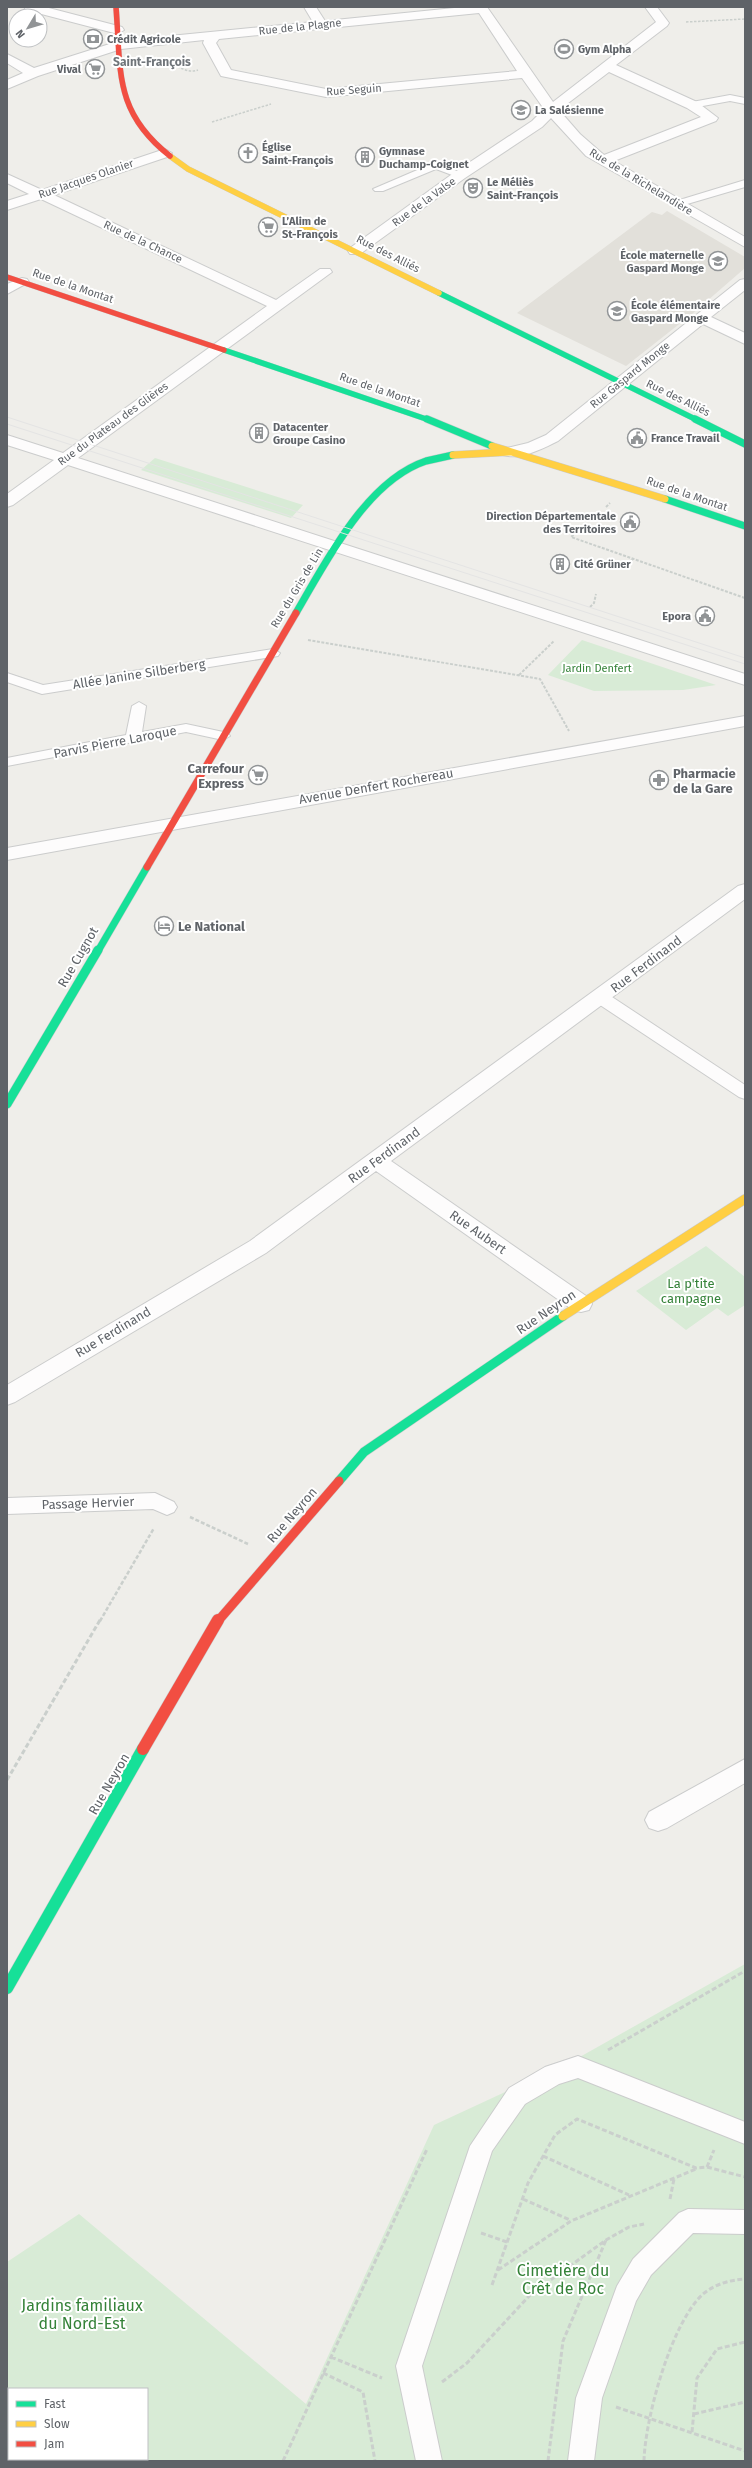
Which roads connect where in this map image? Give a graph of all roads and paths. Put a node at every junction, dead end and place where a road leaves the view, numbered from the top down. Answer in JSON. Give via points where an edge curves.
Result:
{"nodes":[{"id":1,"x":30,"y":7,"type":"edge"},
{"id":2,"x":116,"y":7,"type":"edge"},
{"id":3,"x":310,"y":7,"type":"edge"},
{"id":4,"x":651,"y":7,"type":"edge"},
{"id":5,"x":481,"y":8,"type":"edge"},
{"id":6,"x":745,"y":19,"type":"edge"},
{"id":7,"x":711,"y":21,"type":"dead end"},
{"id":8,"x":321,"y":25,"type":"junction"},
{"id":9,"x":118,"y":30,"type":"junction"},
{"id":10,"x":212,"y":39,"type":"junction"},
{"id":11,"x":119,"y":49,"type":"junction"},
{"id":12,"x":7,"y":58,"type":"edge"},
{"id":13,"x":607,"y":66,"type":"junction"},
{"id":14,"x":185,"y":70,"type":"dead end"},
{"id":15,"x":198,"y":70,"type":"dead end"},
{"id":16,"x":33,"y":73,"type":"junction"},
{"id":17,"x":527,"y":74,"type":"junction"},
{"id":18,"x":7,"y":85,"type":"edge"},
{"id":19,"x":745,"y":101,"type":"edge"},
{"id":20,"x":275,"y":103,"type":"dead end"},
{"id":21,"x":692,"y":105,"type":"junction"},
{"id":22,"x":551,"y":110,"type":"junction"},
{"id":23,"x":212,"y":122,"type":"dead end"},
{"id":24,"x":165,"y":153,"type":"junction"},
{"id":25,"x":603,"y":160,"type":"junction"},
{"id":26,"x":460,"y":175,"type":"junction"},
{"id":27,"x":7,"y":178,"type":"edge"},
{"id":28,"x":745,"y":183,"type":"edge"},
{"id":29,"x":379,"y":189,"type":"dead end"},
{"id":30,"x":42,"y":194,"type":"junction"},
{"id":31,"x":677,"y":204,"type":"junction"},
{"id":32,"x":7,"y":206,"type":"edge"},
{"id":33,"x":745,"y":243,"type":"edge"},
{"id":34,"x":355,"y":251,"type":"junction"},
{"id":35,"x":325,"y":272,"type":"dead end"},
{"id":36,"x":7,"y":277,"type":"edge"},
{"id":37,"x":22,"y":282,"type":"junction"},
{"id":38,"x":745,"y":283,"type":"edge"},
{"id":39,"x":7,"y":290,"type":"edge"},
{"id":40,"x":278,"y":306,"type":"junction"},
{"id":41,"x":701,"y":318,"type":"junction"},
{"id":42,"x":745,"y":338,"type":"edge"},
{"id":43,"x":220,"y":347,"type":"junction"},
{"id":44,"x":620,"y":383,"type":"junction"},
{"id":45,"x":7,"y":440,"type":"edge"},
{"id":46,"x":745,"y":444,"type":"edge"},
{"id":47,"x":509,"y":452,"type":"junction"},
{"id":48,"x":65,"y":460,"type":"junction"},
{"id":49,"x":7,"y":502,"type":"edge"},
{"id":50,"x":745,"y":526,"type":"edge"},
{"id":51,"x":577,"y":532,"type":"dead end"},
{"id":52,"x":336,"y":546,"type":"junction"},
{"id":53,"x":634,"y":558,"type":"junction"},
{"id":54,"x":624,"y":567,"type":"dead end"},
{"id":55,"x":745,"y":598,"type":"edge"},
{"id":56,"x":283,"y":636,"type":"junction"},
{"id":57,"x":273,"y":652,"type":"junction"},
{"id":58,"x":527,"y":668,"type":"dead end"},
{"id":59,"x":519,"y":675,"type":"junction"},
{"id":60,"x":7,"y":676,"type":"edge"},
{"id":61,"x":745,"y":680,"type":"edge"},
{"id":62,"x":139,"y":706,"type":"dead end"},
{"id":63,"x":745,"y":721,"type":"edge"},
{"id":64,"x":223,"y":736,"type":"junction"},
{"id":65,"x":133,"y":738,"type":"junction"},
{"id":66,"x":580,"y":750,"type":"junction"},
{"id":67,"x":7,"y":762,"type":"edge"},
{"id":68,"x":172,"y":823,"type":"junction"},
{"id":69,"x":7,"y":854,"type":"edge"},
{"id":70,"x":745,"y":890,"type":"edge"},
{"id":71,"x":600,"y":997,"type":"junction"},
{"id":72,"x":745,"y":1092,"type":"edge"},
{"id":73,"x":7,"y":1104,"type":"edge"},
{"id":74,"x":376,"y":1161,"type":"junction"},
{"id":75,"x":745,"y":1200,"type":"edge"},
{"id":76,"x":581,"y":1304,"type":"junction"},
{"id":77,"x":7,"y":1396,"type":"edge"},
{"id":78,"x":7,"y":1506,"type":"edge"},
{"id":79,"x":167,"y":1507,"type":"joint"},
{"id":80,"x":211,"y":1527,"type":"dead end"},
{"id":81,"x":272,"y":1556,"type":"junction"},
{"id":82,"x":745,"y":1770,"type":"edge"},
{"id":83,"x":7,"y":1780,"type":"edge"},
{"id":84,"x":658,"y":1820,"type":"dead end"},
{"id":85,"x":745,"y":1971,"type":"edge"},
{"id":86,"x":7,"y":1988,"type":"edge"},
{"id":87,"x":578,"y":2067,"type":"junction"},
{"id":88,"x":734,"y":2129,"type":"edge"},
{"id":89,"x":427,"y":2149,"type":"dead end"},
{"id":90,"x":543,"y":2156,"type":"junction"},
{"id":91,"x":707,"y":2167,"type":"junction"},
{"id":92,"x":696,"y":2168,"type":"junction"},
{"id":93,"x":745,"y":2177,"type":"edge"},
{"id":94,"x":630,"y":2196,"type":"junction"},
{"id":95,"x":523,"y":2199,"type":"junction"},
{"id":96,"x":570,"y":2221,"type":"junction"},
{"id":97,"x":688,"y":2221,"type":"junction"},
{"id":98,"x":745,"y":2222,"type":"edge"},
{"id":99,"x":606,"y":2240,"type":"junction"},
{"id":100,"x":498,"y":2270,"type":"junction"},
{"id":101,"x":745,"y":2279,"type":"edge"},
{"id":102,"x":492,"y":2285,"type":"dead end"},
{"id":103,"x":745,"y":2342,"type":"edge"},
{"id":104,"x":331,"y":2357,"type":"junction"},
{"id":105,"x":323,"y":2373,"type":"junction"},
{"id":106,"x":416,"y":2393,"type":"junction"},
{"id":107,"x":589,"y":2398,"type":"junction"},
{"id":108,"x":745,"y":2402,"type":"edge"},
{"id":109,"x":694,"y":2414,"type":"junction"},
{"id":110,"x":650,"y":2418,"type":"junction"},
{"id":111,"x":692,"y":2432,"type":"junction"},
{"id":112,"x":745,"y":2451,"type":"edge"},
{"id":113,"x":283,"y":2461,"type":"edge"},
{"id":114,"x":375,"y":2461,"type":"edge"},
{"id":115,"x":428,"y":2461,"type":"edge"},
{"id":116,"x":548,"y":2461,"type":"edge"},
{"id":117,"x":581,"y":2461,"type":"edge"},
{"id":118,"x":644,"y":2461,"type":"edge"}],
"edges":[{"from":1,"to":9,"type":"street"},
{"from":2,"to":9,"type":"main road","name":"Rue des Alliés"},
{"from":3,"to":8,"type":"street"},
{"from":4,"to":13,"type":"street","name":"Rue de la Valse","via":[[663,23]]},
{"from":5,"to":8,"type":"street","name":"Rue de la Plagne"},
{"from":5,"to":17,"type":"street","name":"Rue de la Richelandière"},
{"from":6,"to":7,"type":"path"},
{"from":8,"to":10,"type":"street","name":"Rue de la Plagne"},
{"from":9,"to":11,"type":"main road","name":"Rue des Alliés"},
{"from":10,"to":11,"type":"street","name":"Rue de la Plagne"},
{"from":10,"to":17,"type":"street","name":"Rue Seguin","via":[[226,73],[314,91]]},
{"from":11,"to":16,"type":"street","name":"Rue de la Plagne"},
{"from":11,"to":24,"type":"main road","name":"Rue des Alliés","via":[[133,118]]},
{"from":12,"to":16,"type":"street"},
{"from":13,"to":21,"type":"street"},
{"from":13,"to":22,"type":"street","name":"Rue de la Valse"},
{"from":14,"to":15,"type":"path"},
{"from":16,"to":18,"type":"street","name":"Rue de la Plagne"},
{"from":17,"to":22,"type":"street","name":"Rue de la Richelandière"},
{"from":19,"to":21,"type":"lane","via":[[730,98]]},
{"from":20,"to":23,"type":"path"},
{"from":21,"to":25,"type":"street","via":[[711,118]]},
{"from":22,"to":25,"type":"street","name":"Rue de la Richelandière","via":[[571,135]]},
{"from":22,"to":26,"type":"street","name":"Rue de la Valse","via":[[537,124]]},
{"from":24,"to":30,"type":"street","name":"Rue Jacques Olanier"},
{"from":24,"to":34,"type":"main road","name":"Rue des Alliés","via":[[188,169]]},
{"from":25,"to":31,"type":"street","name":"Rue de la Richelandière"},
{"from":26,"to":29,"type":"lane","via":[[436,165]]},
{"from":26,"to":34,"type":"street","name":"Rue de la Valse"},
{"from":27,"to":30,"type":"street","name":"Rue de la Chance"},
{"from":28,"to":31,"type":"lane"},
{"from":30,"to":32,"type":"street","name":"Rue Jacques Olanier"},
{"from":30,"to":40,"type":"street","name":"Rue de la Chance"},
{"from":31,"to":33,"type":"street","name":"Rue de la Richelandière"},
{"from":34,"to":44,"type":"main road","name":"Rue des Alliés"},
{"from":35,"to":40,"type":"street"},
{"from":36,"to":37,"type":"main road","name":"Rue de la Montat"},
{"from":37,"to":39,"type":"street"},
{"from":37,"to":43,"type":"main road","name":"Rue de la Montat"},
{"from":38,"to":41,"type":"street","name":"Rue Gaspard Monge"},
{"from":40,"to":43,"type":"street"},
{"from":41,"to":42,"type":"street"},
{"from":41,"to":44,"type":"street","name":"Rue Gaspard Monge"},
{"from":43,"to":47,"type":"main road","name":"Rue de la Montat","via":[[424,418],[453,432]]},
{"from":43,"to":48,"type":"street","name":"Rue du Plateau des Glières"},
{"from":44,"to":46,"type":"main road","name":"Rue des Alliés"},
{"from":44,"to":47,"type":"street","name":"Rue Gaspard Monge","via":[[552,438],[533,447]]},
{"from":45,"to":48,"type":"street"},
{"from":47,"to":50,"type":"main road","name":"Rue de la Montat","via":[[628,486]]},
{"from":47,"to":52,"type":"main road","name":"Rue du Gris de Lin","via":[[444,456],[424,460],[407,468],[387,482]]},
{"from":48,"to":49,"type":"street","name":"Rue du Plateau des Glières"},
{"from":48,"to":52,"type":"street"},
{"from":51,"to":53,"type":"path","via":[[571,537]]},
{"from":52,"to":56,"type":"main road","name":"Rue du Gris de Lin"},
{"from":52,"to":61,"type":"street"},
{"from":53,"to":54,"type":"path"},
{"from":53,"to":55,"type":"path"},
{"from":56,"to":57,"type":"main road","name":"Rue du Gris de Lin"},
{"from":56,"to":59,"type":"path"},
{"from":57,"to":60,"type":"lane","name":"Allée Janine Silberberg","via":[[42,690]]},
{"from":57,"to":64,"type":"main road","name":"Rue du Gris de Lin"},
{"from":58,"to":59,"type":"path"},
{"from":59,"to":66,"type":"path","via":[[540,679]]},
{"from":62,"to":65,"type":"lane"},
{"from":63,"to":66,"type":"street","name":"Avenue Denfert Rochereau"},
{"from":64,"to":65,"type":"lane","name":"Parvis Pierre Laroque","via":[[186,728]]},
{"from":64,"to":68,"type":"main road","name":"Rue du Gris de Lin"},
{"from":65,"to":67,"type":"lane","name":"Parvis Pierre Laroque"},
{"from":66,"to":68,"type":"street","name":"Avenue Denfert Rochereau"},
{"from":68,"to":69,"type":"street","name":"Avenue Denfert Rochereau"},
{"from":68,"to":73,"type":"main road","name":"Rue Cugnot"},
{"from":70,"to":71,"type":"street","name":"Rue Ferdinand"},
{"from":71,"to":72,"type":"lane"},
{"from":71,"to":74,"type":"street","name":"Rue Ferdinand"},
{"from":74,"to":76,"type":"street","name":"Rue Aubert"},
{"from":74,"to":77,"type":"street","name":"Rue Ferdinand","via":[[258,1246]]},
{"from":75,"to":76,"type":"main road","name":"Rue Neyron"},
{"from":76,"to":81,"type":"main road","name":"Rue Neyron","via":[[364,1452]]},
{"from":78,"to":79,"type":"lane","name":"Passage Hervier","via":[[155,1501]]},
{"from":79,"to":83,"type":"path"},
{"from":80,"to":81,"type":"path"},
{"from":81,"to":86,"type":"main road","name":"Rue Neyron","via":[[215,1624]]},
{"from":82,"to":84,"type":"street"},
{"from":85,"to":87,"type":"path"},
{"from":87,"to":88,"type":"lane"},
{"from":87,"to":106,"type":"lane","via":[[553,2075],[517,2096],[482,2146],[409,2366]]},
{"from":88,"to":91,"type":"path"},
{"from":89,"to":104,"type":"path"},
{"from":90,"to":92,"type":"path","via":[[555,2135],[577,2119]]},
{"from":90,"to":94,"type":"path"},
{"from":90,"to":95,"type":"path"},
{"from":91,"to":92,"type":"path"},
{"from":91,"to":93,"type":"path"},
{"from":92,"to":94,"type":"path"},
{"from":94,"to":96,"type":"path"},
{"from":95,"to":96,"type":"path"},
{"from":95,"to":100,"type":"path"},
{"from":96,"to":100,"type":"path"},
{"from":97,"to":98,"type":"lane"},
{"from":97,"to":99,"type":"path","via":[[666,2219],[628,2227]]},
{"from":97,"to":107,"type":"lane","via":[[642,2267],[626,2295]]},
{"from":99,"to":106,"type":"path","via":[[531,2294],[467,2363],[430,2392]]},
{"from":99,"to":116,"type":"path","via":[[563,2341]]},
{"from":100,"to":102,"type":"path"},
{"from":101,"to":110,"type":"path","via":[[719,2283],[699,2298],[680,2326]]},
{"from":103,"to":109,"type":"path","via":[[717,2349],[697,2378]]},
{"from":104,"to":105,"type":"path"},
{"from":104,"to":106,"type":"path"},
{"from":105,"to":113,"type":"path"},
{"from":105,"to":114,"type":"path","via":[[364,2392]]},
{"from":106,"to":115,"type":"lane"},
{"from":107,"to":110,"type":"path"},
{"from":107,"to":117,"type":"lane"},
{"from":108,"to":109,"type":"path"},
{"from":109,"to":111,"type":"path"},
{"from":110,"to":111,"type":"path"},
{"from":110,"to":118,"type":"path","via":[[643,2453]]},
{"from":111,"to":112,"type":"path"}]}
